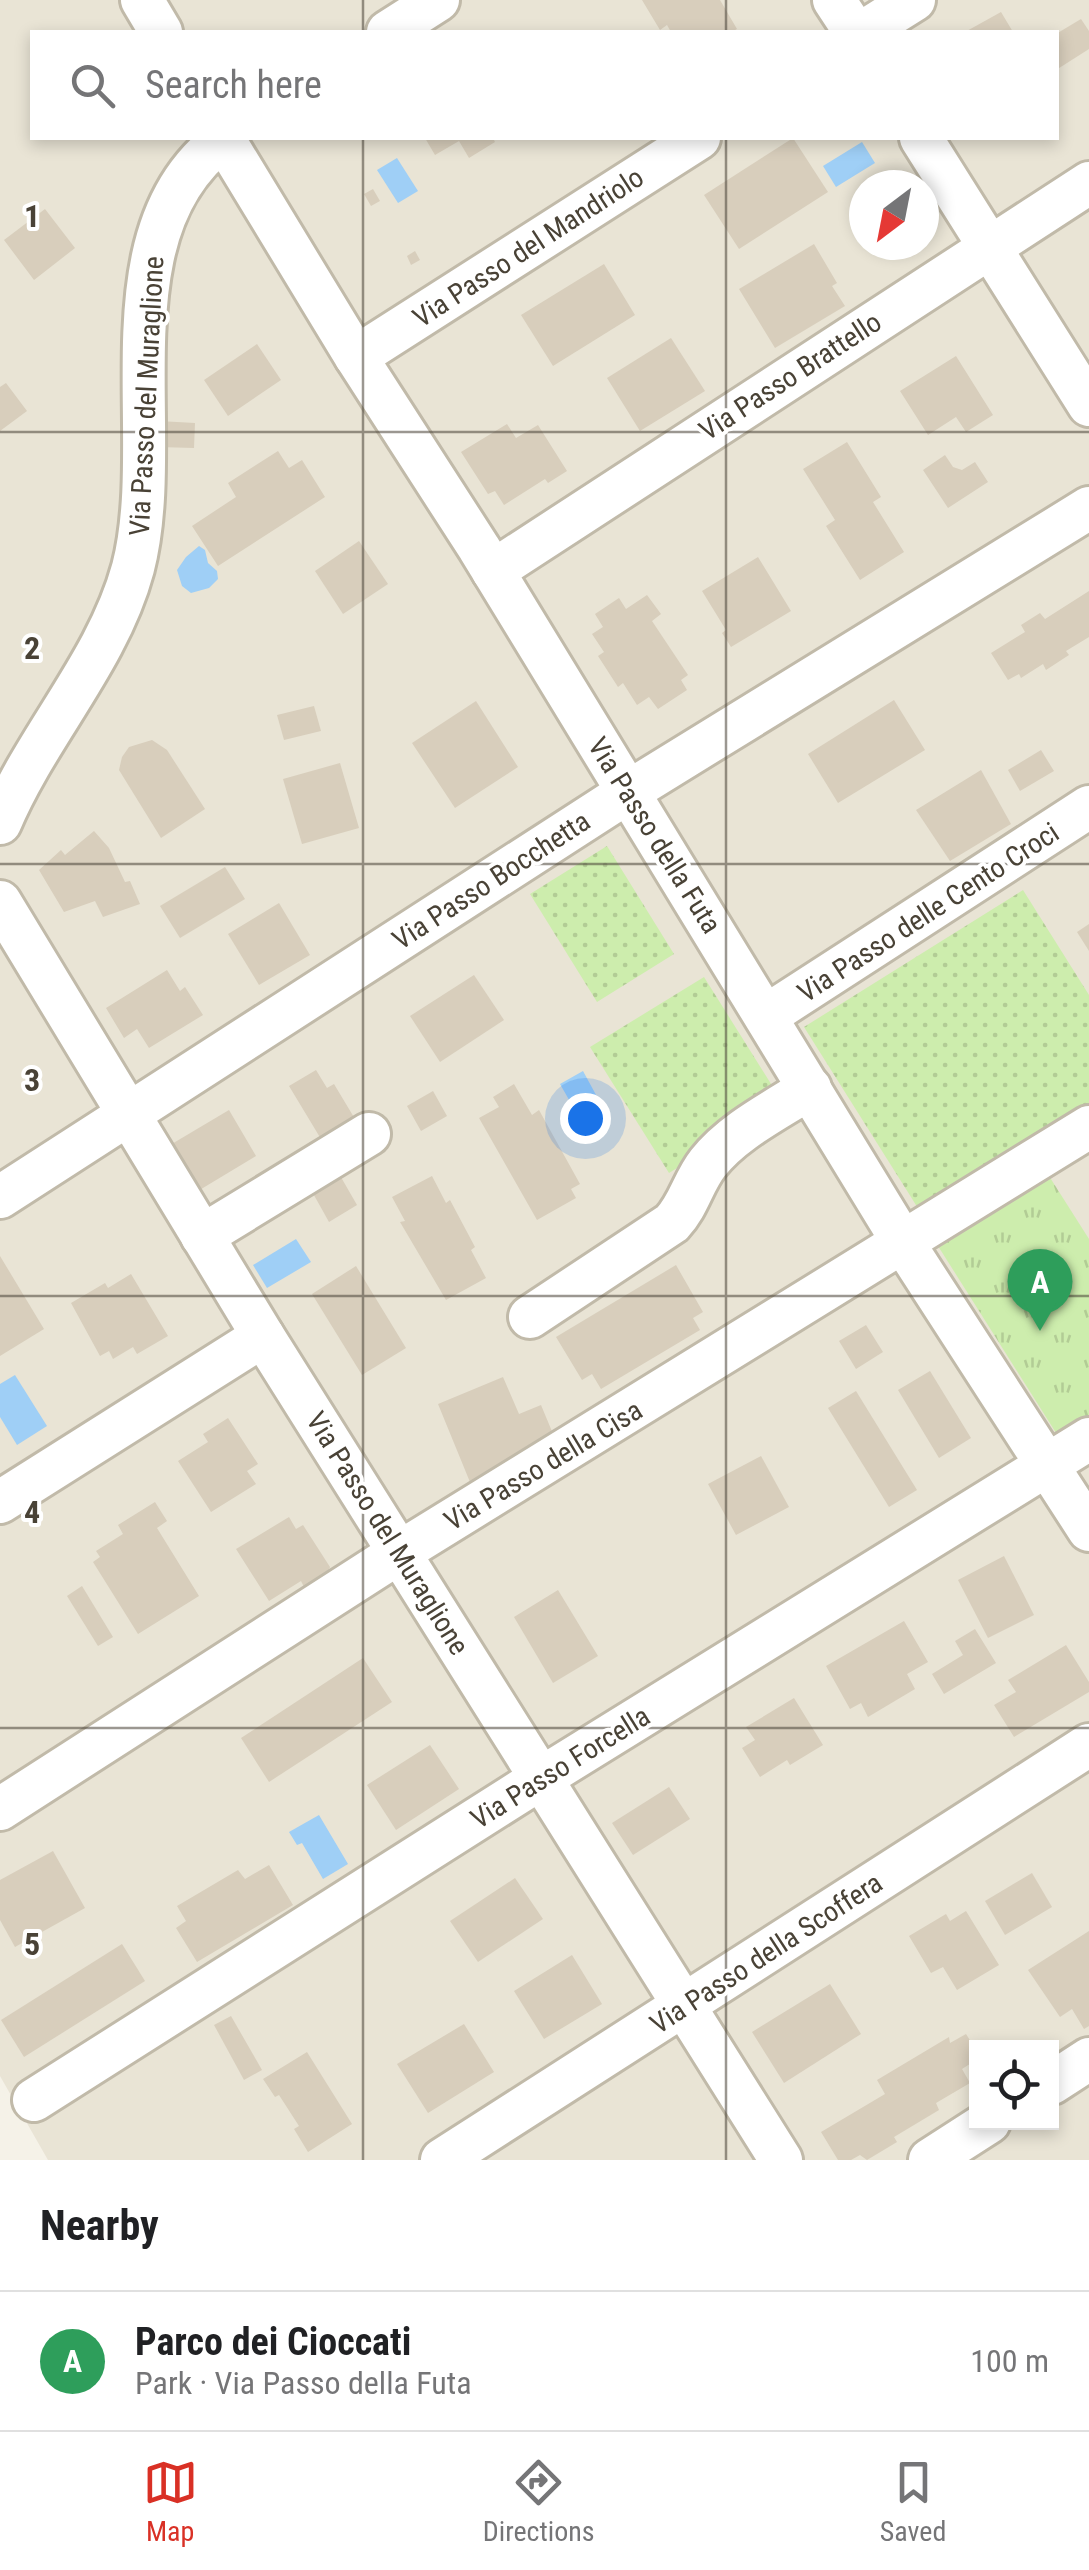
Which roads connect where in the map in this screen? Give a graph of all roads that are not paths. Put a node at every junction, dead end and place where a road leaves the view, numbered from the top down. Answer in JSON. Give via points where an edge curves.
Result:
{"nodes":[{"id":1,"x":142,"y":0,"type":"edge"},
{"id":2,"x":438,"y":0,"type":"edge"},
{"id":3,"x":834,"y":0,"type":"edge"},
{"id":4,"x":914,"y":0,"type":"edge"},
{"id":5,"x":161,"y":30,"type":"edge"},
{"id":6,"x":391,"y":30,"type":"edge"},
{"id":7,"x":854,"y":30,"type":"edge"},
{"id":8,"x":866,"y":30,"type":"edge"},
{"id":9,"x":222,"y":140,"type":"edge"},
{"id":10,"x":225,"y":140,"type":"edge"},
{"id":11,"x":696,"y":140,"type":"edge"},
{"id":12,"x":922,"y":140,"type":"edge"},
{"id":13,"x":1089,"y":183,"type":"edge"},
{"id":14,"x":989,"y":246,"type":"junction"},
{"id":15,"x":356,"y":356,"type":"junction"},
{"id":16,"x":1089,"y":405,"type":"edge"},
{"id":17,"x":1089,"y":508,"type":"edge"},
{"id":18,"x":493,"y":571,"type":"junction"},
{"id":19,"x":628,"y":792,"type":"junction"},
{"id":20,"x":1089,"y":808,"type":"edge"},
{"id":21,"x":0,"y":823,"type":"edge"},
{"id":22,"x":0,"y":902,"type":"edge"},
{"id":23,"x":766,"y":1016,"type":"junction"},
{"id":24,"x":810,"y":1088,"type":"junction"},
{"id":25,"x":128,"y":1115,"type":"junction"},
{"id":26,"x":1089,"y":1127,"type":"edge"},
{"id":27,"x":370,"y":1134,"type":"dead end"},
{"id":28,"x":0,"y":1197,"type":"edge"},
{"id":29,"x":202,"y":1236,"type":"junction"},
{"id":30,"x":904,"y":1244,"type":"junction"},
{"id":31,"x":530,"y":1317,"type":"dead end"},
{"id":32,"x":263,"y":1336,"type":"junction"},
{"id":33,"x":1089,"y":1438,"type":"edge"},
{"id":34,"x":1048,"y":1465,"type":"junction"},
{"id":35,"x":0,"y":1502,"type":"edge"},
{"id":36,"x":1089,"y":1530,"type":"edge"},
{"id":37,"x":400,"y":1552,"type":"junction"},
{"id":38,"x":1089,"y":1745,"type":"edge"},
{"id":39,"x":542,"y":1777,"type":"junction"},
{"id":40,"x":0,"y":1809,"type":"edge"},
{"id":41,"x":684,"y":2006,"type":"junction"},
{"id":42,"x":1089,"y":2059,"type":"edge"},
{"id":43,"x":1059,"y":2078,"type":"edge"},
{"id":44,"x":34,"y":2100,"type":"dead end"},
{"id":45,"x":977,"y":2130,"type":"edge"},
{"id":46,"x":442,"y":2160,"type":"edge"},
{"id":47,"x":782,"y":2160,"type":"edge"},
{"id":48,"x":930,"y":2160,"type":"edge"}],
"edges":[{"from":1,"to":5,"type":"street"},
{"from":2,"to":6,"type":"street"},
{"from":3,"to":7,"type":"street"},
{"from":4,"to":8,"type":"street"},
{"from":9,"to":21,"type":"street","name":"Via Passo del Muraglione","via":[[180,183],[152,254],[140,518],[129,581]]},
{"from":10,"to":15,"type":"street","name":"Via Passo della Futa"},
{"from":11,"to":15,"type":"street","name":"Via Passo del Mandriolo"},
{"from":12,"to":14,"type":"street"},
{"from":13,"to":14,"type":"street","name":"Via Passo Brattello"},
{"from":14,"to":16,"type":"street"},
{"from":14,"to":18,"type":"street","name":"Via Passo Brattello"},
{"from":15,"to":18,"type":"street","name":"Via Passo della Futa"},
{"from":17,"to":19,"type":"street","name":"Via Passo Bocchetta"},
{"from":18,"to":19,"type":"street","name":"Via Passo della Futa"},
{"from":19,"to":23,"type":"street","name":"Via Passo della Futa"},
{"from":19,"to":25,"type":"street","name":"Via Passo Bocchetta"},
{"from":20,"to":23,"type":"street","name":"Via Passo delle Cento Croci"},
{"from":22,"to":25,"type":"street","name":"Via Passo del Muraglione"},
{"from":23,"to":24,"type":"street","name":"Via Passo della Futa"},
{"from":24,"to":30,"type":"street","name":"Via Passo della Futa"},
{"from":24,"to":31,"type":"street","via":[[721,1149],[672,1224]]},
{"from":25,"to":28,"type":"street","name":"Via Passo Bocchetta"},
{"from":25,"to":29,"type":"street","name":"Via Passo del Muraglione"},
{"from":26,"to":30,"type":"street","name":"Via Passo della Cisa"},
{"from":27,"to":29,"type":"street"},
{"from":29,"to":32,"type":"street","name":"Via Passo del Muraglione"},
{"from":30,"to":34,"type":"street","name":"Via Passo della Futa"},
{"from":30,"to":37,"type":"street","name":"Via Passo della Cisa"},
{"from":32,"to":35,"type":"street"},
{"from":32,"to":37,"type":"street","name":"Via Passo del Muraglione"},
{"from":33,"to":34,"type":"street","name":"Via Passo Forcella"},
{"from":34,"to":36,"type":"street","name":"Via Passo della Futa"},
{"from":34,"to":39,"type":"street","name":"Via Passo Forcella"},
{"from":37,"to":39,"type":"street","name":"Via Passo del Muraglione"},
{"from":37,"to":40,"type":"street","name":"Via Passo della Cisa"},
{"from":38,"to":41,"type":"street","name":"Via Passo della Scoffera"},
{"from":39,"to":41,"type":"street","name":"Via Passo del Muraglione"},
{"from":39,"to":44,"type":"street","name":"Via Passo Forcella"},
{"from":41,"to":46,"type":"street","name":"Via Passo della Scoffera"},
{"from":41,"to":47,"type":"street","name":"Via Passo del Muraglione"},
{"from":42,"to":43,"type":"street"},
{"from":45,"to":48,"type":"street"}]}
